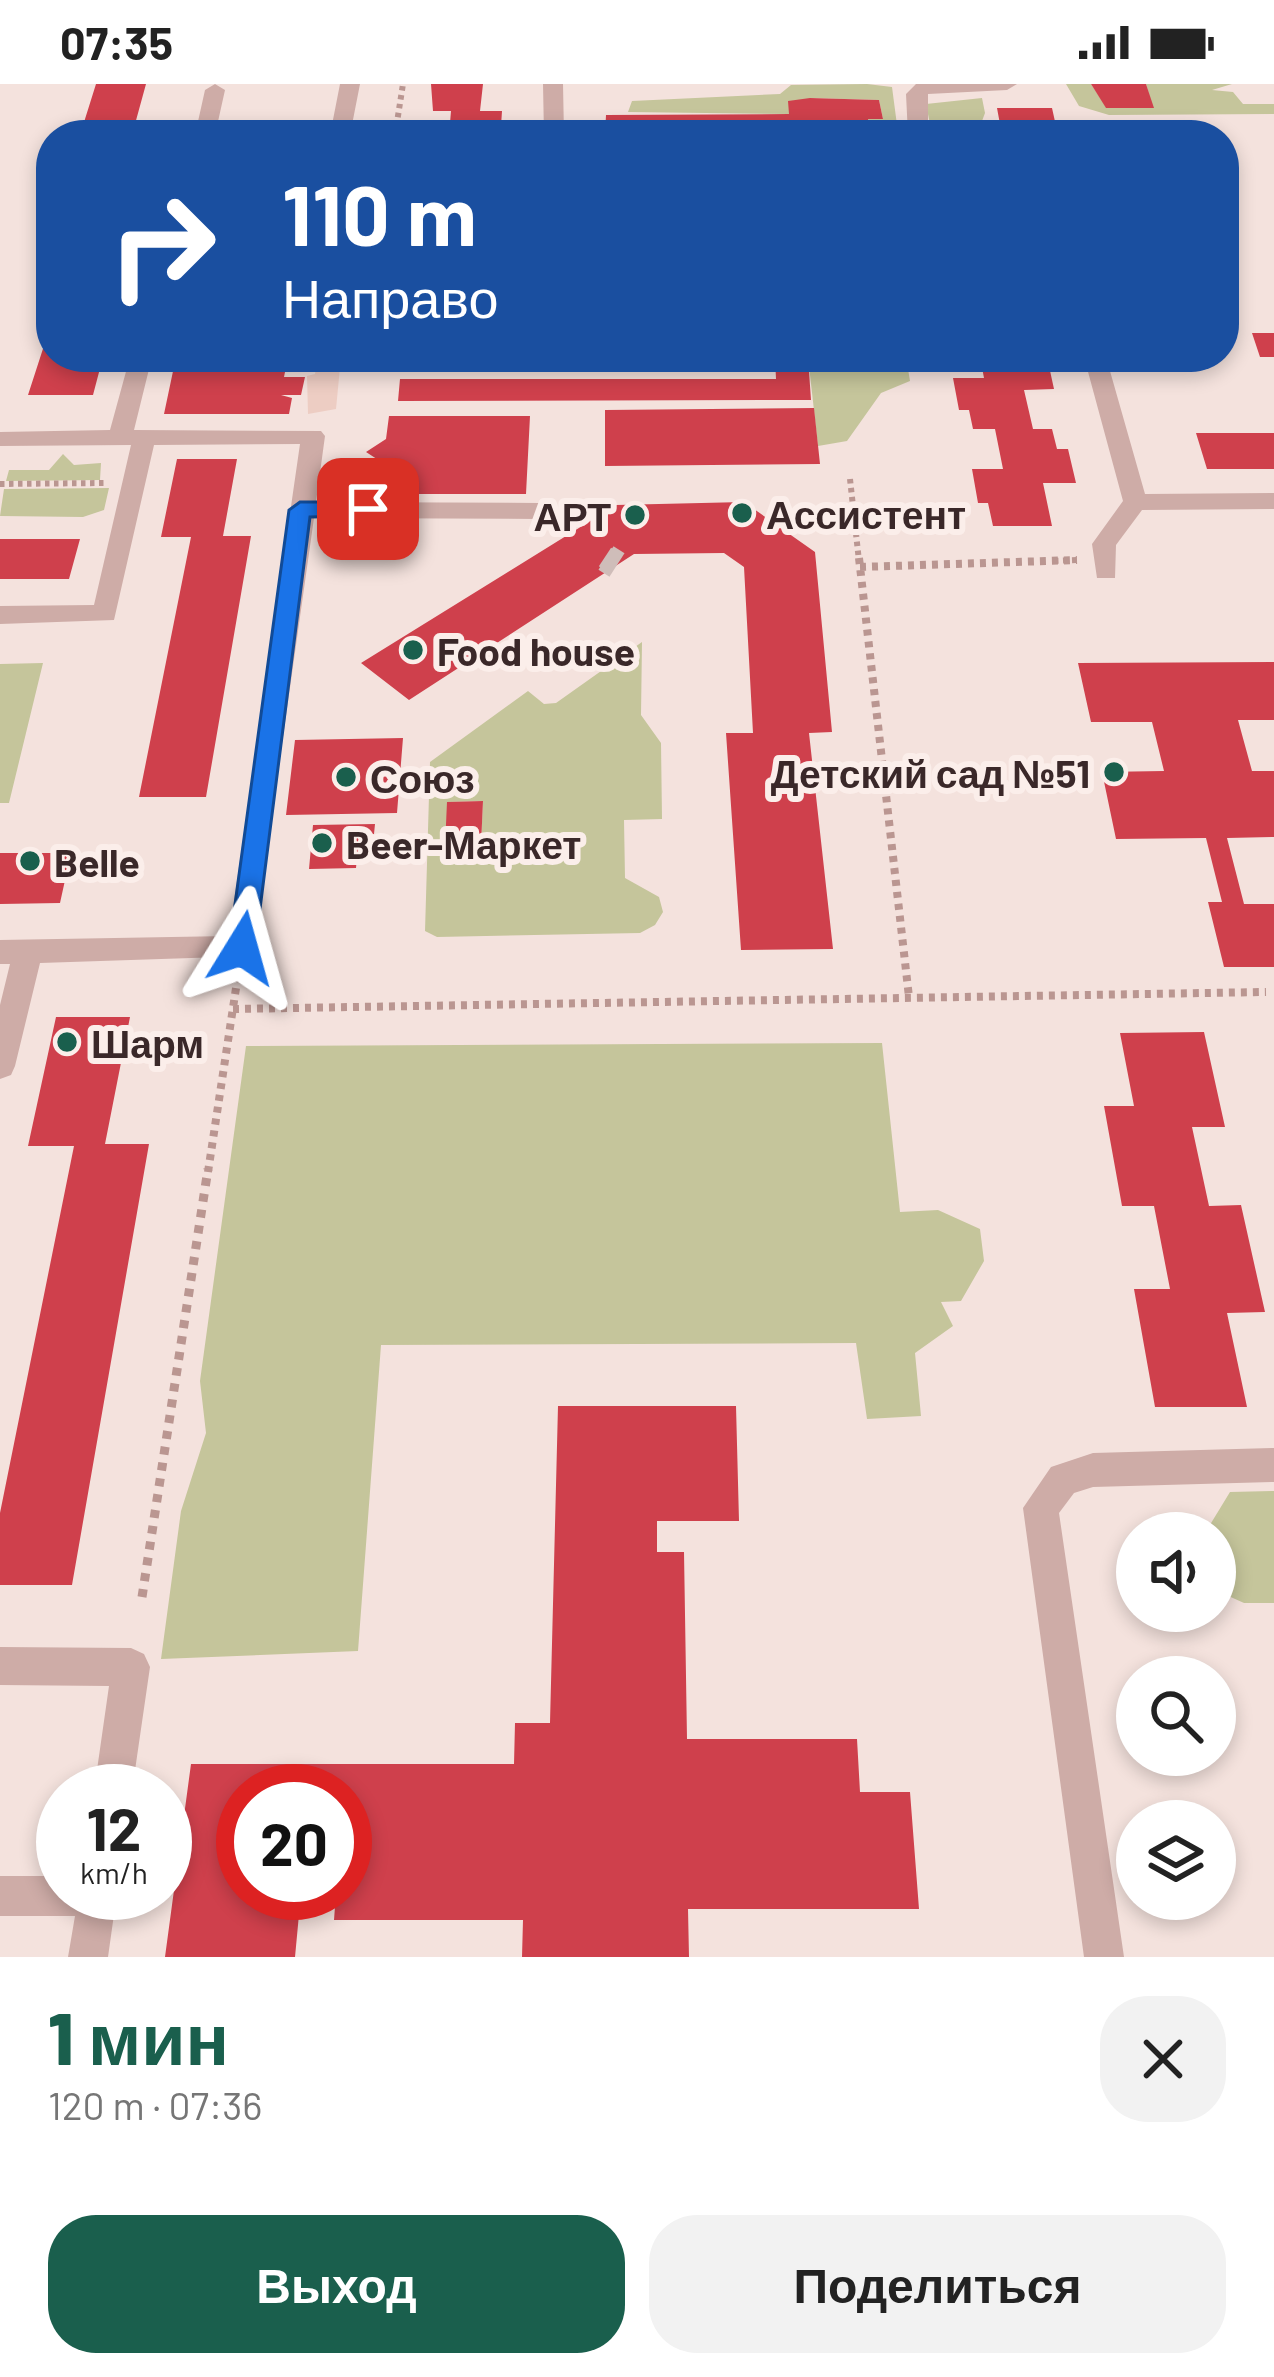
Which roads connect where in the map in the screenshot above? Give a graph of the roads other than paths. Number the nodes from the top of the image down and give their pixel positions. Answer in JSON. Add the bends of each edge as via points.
{"nodes":[{"id":1,"x":350,"y":84,"type":"edge"},
{"id":2,"x":554,"y":84,"type":"edge"},
{"id":3,"x":1007,"y":84,"type":"edge"},
{"id":4,"x":215,"y":90,"type":"dead end"},
{"id":5,"x":208,"y":120,"type":"edge"},
{"id":6,"x":343,"y":120,"type":"edge"},
{"id":7,"x":554,"y":120,"type":"edge"},
{"id":8,"x":917,"y":120,"type":"edge"},
{"id":9,"x":139,"y":372,"type":"edge"},
{"id":10,"x":1099,"y":372,"type":"edge"},
{"id":11,"x":132,"y":438,"type":"junction"},
{"id":12,"x":0,"y":439,"type":"edge"},
{"id":13,"x":1274,"y":501,"type":"edge"},
{"id":14,"x":1135,"y":502,"type":"junction"},
{"id":15,"x":300,"y":510,"type":"junction"},
{"id":16,"x":539,"y":511,"type":"dead end"},
{"id":17,"x":1104,"y":565,"type":"road end"},
{"id":18,"x":0,"y":615,"type":"edge"},
{"id":19,"x":14,"y":951,"type":"edge"},
{"id":20,"x":0,"y":1066,"type":"edge"},
{"id":21,"x":1274,"y":1465,"type":"edge"},
{"id":22,"x":0,"y":1666,"type":"edge"},
{"id":23,"x":117,"y":1764,"type":"edge"},
{"id":24,"x":0,"y":1896,"type":"edge"},
{"id":25,"x":36,"y":1896,"type":"edge"},
{"id":26,"x":94,"y":1920,"type":"edge"},
{"id":27,"x":88,"y":1957,"type":"edge"},
{"id":28,"x":1104,"y":1957,"type":"edge"}],
"edges":[{"from":1,"to":6,"type":"lane"},
{"from":2,"to":7,"type":"lane"},
{"from":3,"to":8,"type":"lane","via":[[923,88]]},
{"from":4,"to":5,"type":"lane"},
{"from":9,"to":11,"type":"lane"},
{"from":10,"to":14,"type":"lane"},
{"from":11,"to":12,"type":"lane"},
{"from":11,"to":15,"type":"lane","via":[[313,436]]},
{"from":11,"to":18,"type":"lane","via":[[134,483],[105,614]]},
{"from":13,"to":14,"type":"lane"},
{"from":14,"to":17,"type":"lane","via":[[1104,544]]},
{"from":15,"to":16,"type":"lane"},
{"from":15,"to":19,"type":"lane","via":[[242,948]]},
{"from":19,"to":20,"type":"lane"},
{"from":21,"to":28,"type":"lane","via":[[1093,1470],[1063,1479],[1041,1508]]},
{"from":22,"to":23,"type":"lane","via":[[131,1666]]},
{"from":24,"to":25,"type":"lane"},
{"from":26,"to":27,"type":"lane"}]}
